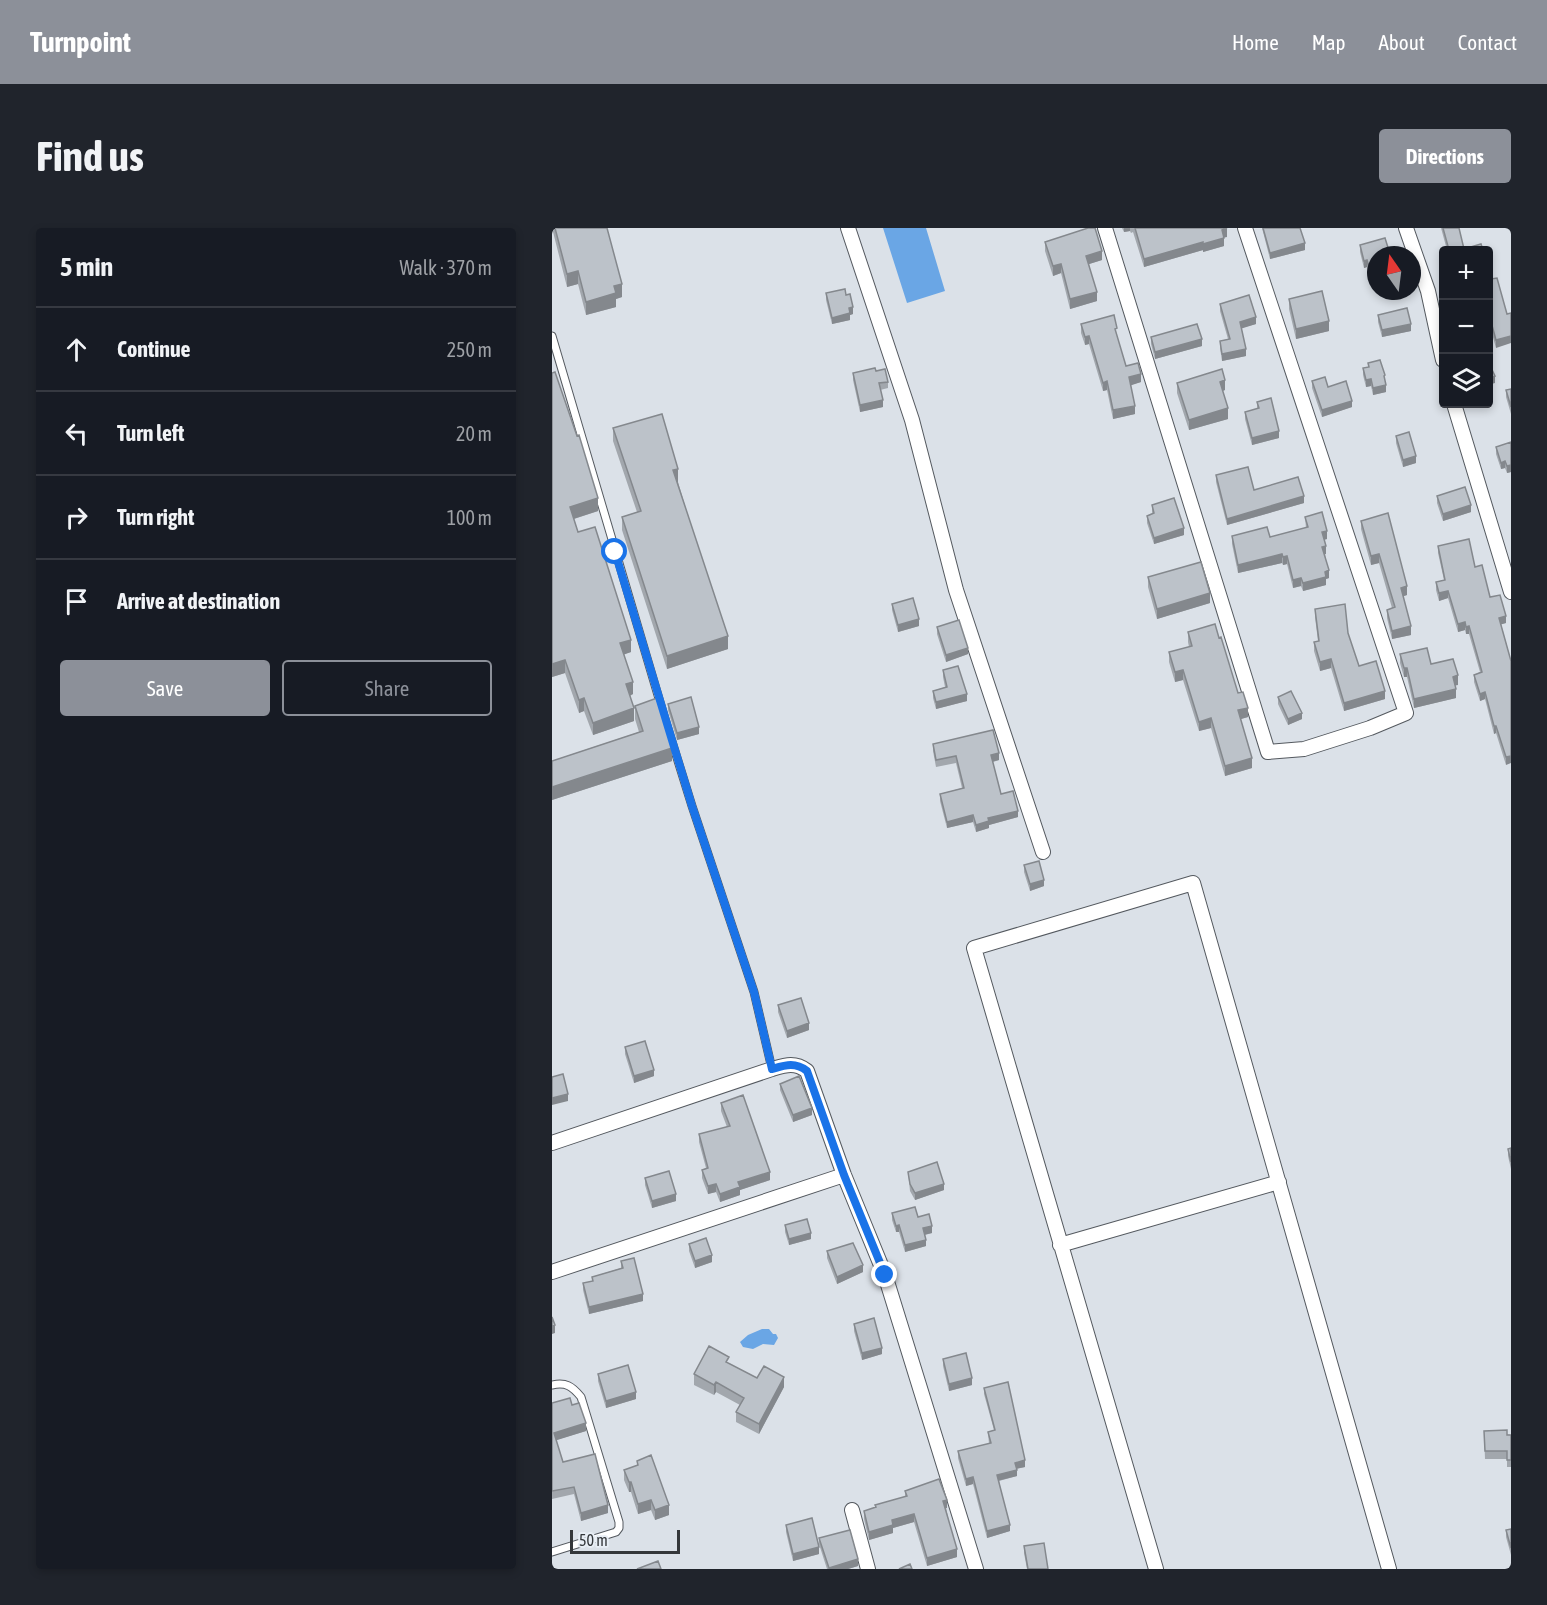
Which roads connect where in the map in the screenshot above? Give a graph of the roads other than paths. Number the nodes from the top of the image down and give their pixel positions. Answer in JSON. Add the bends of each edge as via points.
{"nodes":[{"id":1,"x":848,"y":228,"type":"edge"},
{"id":2,"x":1105,"y":228,"type":"edge"},
{"id":3,"x":1245,"y":228,"type":"edge"},
{"id":4,"x":1406,"y":228,"type":"edge"},
{"id":5,"x":552,"y":336,"type":"edge"},
{"id":6,"x":1442,"y":354,"type":"edge"},
{"id":7,"x":1455,"y":408,"type":"edge"},
{"id":8,"x":1511,"y":592,"type":"edge"},
{"id":9,"x":1043,"y":852,"type":"dead end"},
{"id":10,"x":772,"y":1069,"type":"junction"},
{"id":11,"x":552,"y":1143,"type":"edge"},
{"id":12,"x":844,"y":1175,"type":"junction"},
{"id":13,"x":1279,"y":1182,"type":"junction"},
{"id":14,"x":1060,"y":1245,"type":"junction"},
{"id":15,"x":552,"y":1272,"type":"edge"},
{"id":16,"x":552,"y":1385,"type":"edge"},
{"id":17,"x":852,"y":1510,"type":"dead end"},
{"id":18,"x":552,"y":1552,"type":"edge"},
{"id":19,"x":868,"y":1569,"type":"edge"},
{"id":20,"x":976,"y":1569,"type":"edge"},
{"id":21,"x":1156,"y":1569,"type":"edge"},
{"id":22,"x":1389,"y":1569,"type":"edge"}],
"edges":[{"from":1,"to":9,"type":"street","via":[[912,420],[956,590]]},
{"from":2,"to":3,"type":"street","via":[[1268,752],[1304,749],[1406,713]]},
{"from":4,"to":6,"type":"street","via":[[1428,291]]},
{"from":5,"to":10,"type":"lane","via":[[664,719],[754,992]]},
{"from":7,"to":8,"type":"street"},
{"from":10,"to":11,"type":"street"},
{"from":10,"to":12,"type":"street","via":[[791,1064],[807,1071]]},
{"from":12,"to":15,"type":"street"},
{"from":12,"to":20,"type":"street","via":[[885,1275]]},
{"from":13,"to":14,"type":"street"},
{"from":13,"to":14,"type":"street","via":[[1193,883],[974,948]]},
{"from":13,"to":22,"type":"street"},
{"from":14,"to":21,"type":"street"},
{"from":16,"to":18,"type":"lane","via":[[563,1383],[581,1397],[619,1528]]},
{"from":17,"to":19,"type":"street"}]}
